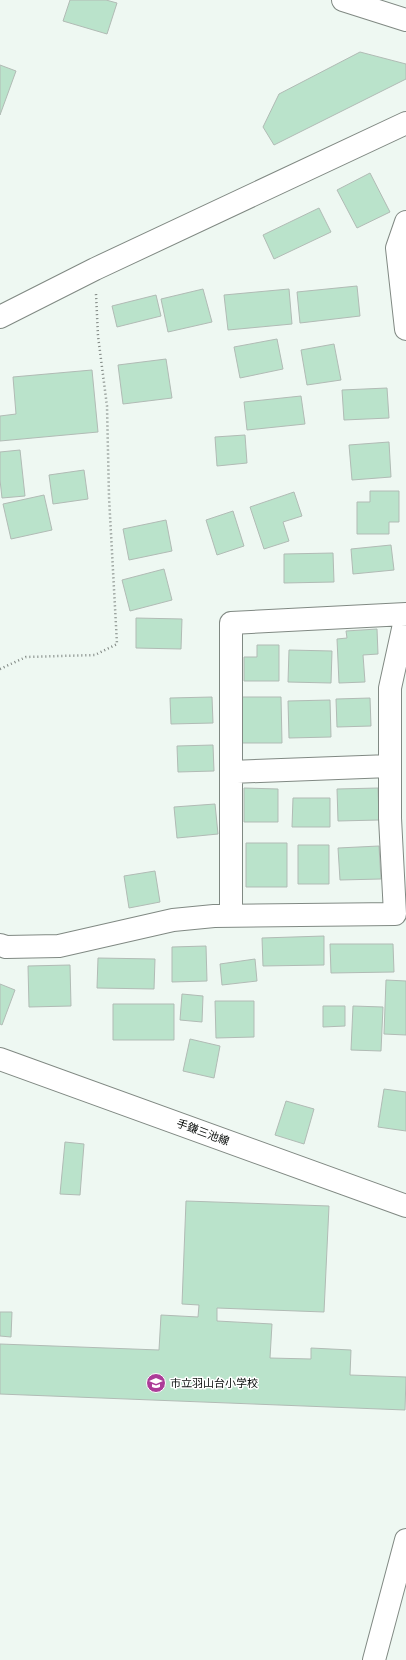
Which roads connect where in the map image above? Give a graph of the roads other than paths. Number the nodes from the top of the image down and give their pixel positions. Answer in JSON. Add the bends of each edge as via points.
{"nodes":[{"id":1,"x":343,"y":0,"type":"edge"},
{"id":2,"x":406,"y":20,"type":"edge"},
{"id":3,"x":406,"y":123,"type":"edge"},
{"id":4,"x":406,"y":222,"type":"edge"},
{"id":5,"x":0,"y":317,"type":"edge"},
{"id":6,"x":406,"y":329,"type":"edge"},
{"id":7,"x":406,"y":614,"type":"edge"},
{"id":8,"x":398,"y":688,"type":"edge"},
{"id":9,"x":390,"y":766,"type":"junction"},
{"id":10,"x":231,"y":772,"type":"junction"},
{"id":11,"x":398,"y":818,"type":"edge"},
{"id":12,"x":231,"y":916,"type":"junction"},
{"id":13,"x":0,"y":945,"type":"edge"},
{"id":14,"x":0,"y":1059,"type":"edge"},
{"id":15,"x":406,"y":1206,"type":"edge"},
{"id":16,"x":406,"y":1540,"type":"edge"},
{"id":17,"x":374,"y":1660,"type":"edge"}],
"edges":[{"from":1,"to":2,"type":"street"},
{"from":3,"to":5,"type":"street","via":[[95,269]]},
{"from":4,"to":6,"type":"street","via":[[398,248]]},
{"from":7,"to":8,"type":"street"},
{"from":7,"to":10,"type":"street","via":[[231,624]]},
{"from":8,"to":9,"type":"street"},
{"from":9,"to":10,"type":"street"},
{"from":9,"to":11,"type":"street"},
{"from":10,"to":12,"type":"street"},
{"from":11,"to":12,"type":"street","via":[[395,914]]},
{"from":12,"to":13,"type":"street","via":[[173,920],[59,946]]},
{"from":14,"to":15,"type":"street","name":"手鎌三池線"},
{"from":16,"to":17,"type":"street"}]}
